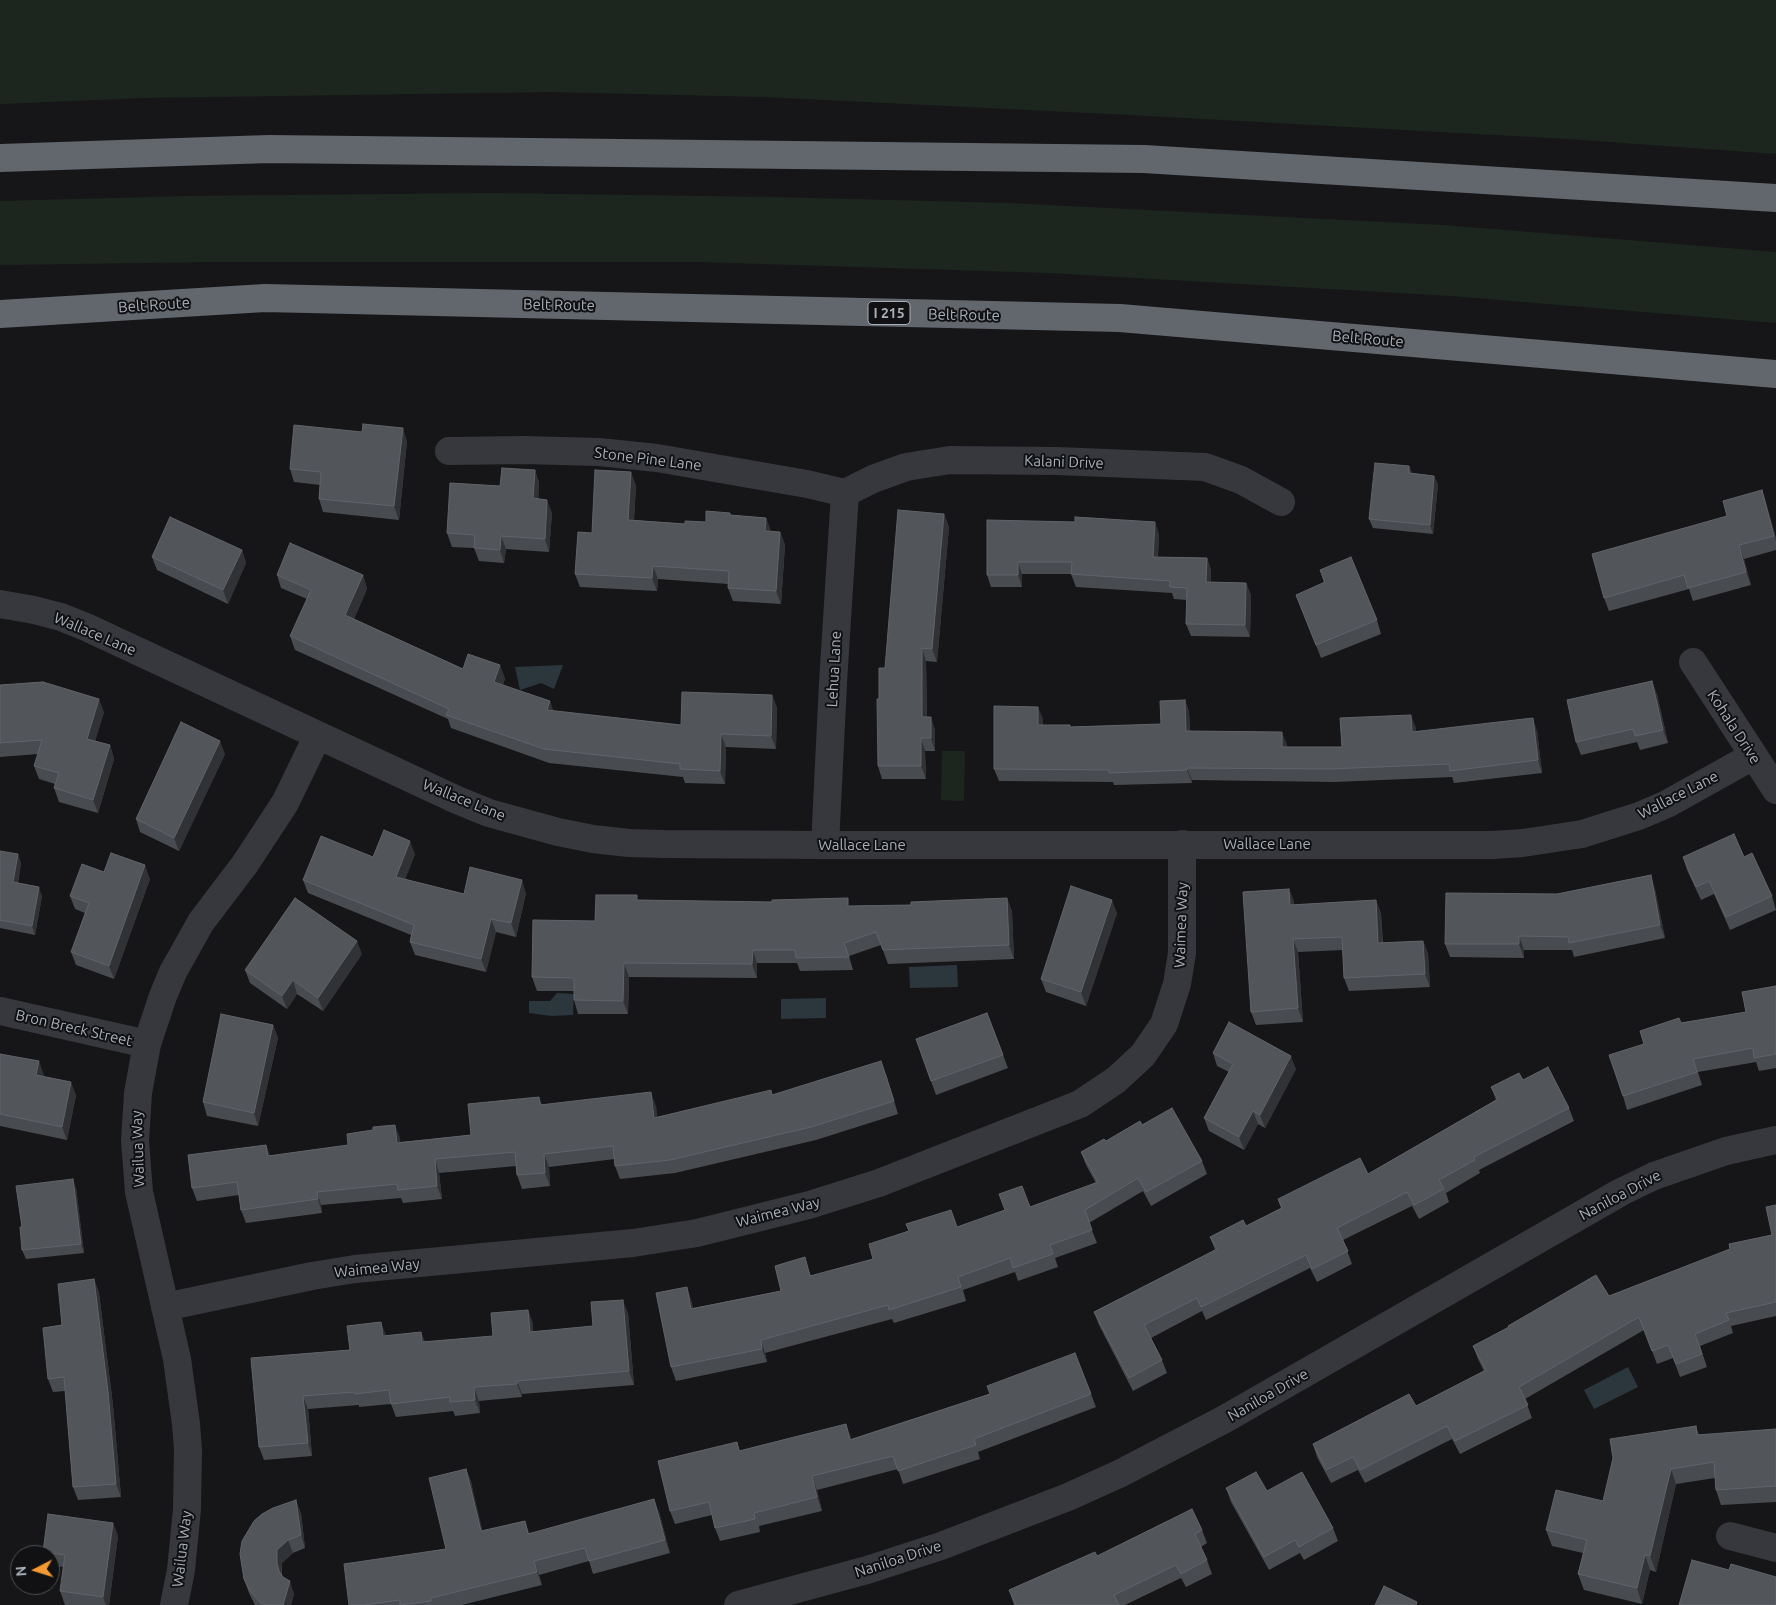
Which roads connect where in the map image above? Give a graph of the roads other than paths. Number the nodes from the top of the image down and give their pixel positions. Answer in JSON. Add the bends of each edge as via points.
{"nodes":[{"id":1,"x":0,"y":158,"type":"edge"},
{"id":2,"x":1776,"y":198,"type":"edge"},
{"id":3,"x":0,"y":314,"type":"edge"},
{"id":4,"x":1776,"y":374,"type":"edge"},
{"id":5,"x":449,"y":451,"type":"dead end"},
{"id":6,"x":846,"y":493,"type":"junction"},
{"id":7,"x":1281,"y":502,"type":"dead end"},
{"id":8,"x":0,"y":604,"type":"edge"},
{"id":9,"x":1693,"y":662,"type":"dead end"},
{"id":10,"x":318,"y":735,"type":"junction"},
{"id":11,"x":1754,"y":756,"type":"junction"},
{"id":12,"x":1776,"y":790,"type":"edge"},
{"id":13,"x":1182,"y":844,"type":"junction"},
{"id":14,"x":825,"y":846,"type":"junction"},
{"id":15,"x":0,"y":1011,"type":"edge"},
{"id":16,"x":147,"y":1044,"type":"junction"},
{"id":17,"x":1776,"y":1140,"type":"edge"},
{"id":18,"x":165,"y":1307,"type":"junction"},
{"id":19,"x":1730,"y":1536,"type":"dead end"},
{"id":20,"x":1776,"y":1548,"type":"edge"},
{"id":21,"x":174,"y":1605,"type":"edge"},
{"id":22,"x":738,"y":1605,"type":"edge"}],
"edges":[{"from":1,"to":2,"type":"highway","via":[[269,149],[1144,158]]},
{"from":3,"to":4,"type":"highway","name":"Belt Route","number":"I 215","via":[[265,298],[1120,318]]},
{"from":5,"to":6,"type":"street","name":"Stone Pine Lane","via":[[571,451],[657,458]]},
{"from":6,"to":7,"type":"street","name":"Kalani Drive","via":[[906,467],[942,461],[1057,461],[1205,468],[1241,480]]},
{"from":6,"to":14,"type":"street","name":"Lehua Lane","via":[[832,683]]},
{"from":8,"to":10,"type":"street","name":"Wallace Lane","via":[[34,610],[86,627]]},
{"from":9,"to":11,"type":"street","name":"Kohala Drive"},
{"from":10,"to":14,"type":"street","name":"Wallace Lane","via":[[457,800],[498,816],[558,832],[646,844]]},
{"from":10,"to":16,"type":"street","name":"Wailua Way","via":[[285,803],[186,948],[163,996]]},
{"from":11,"to":12,"type":"street","name":"Kohala Drive"},
{"from":11,"to":13,"type":"street","name":"Wallace Lane","via":[[1646,813],[1611,826],[1552,839],[1493,845]]},
{"from":13,"to":14,"type":"street","name":"Wallace Lane"},
{"from":13,"to":18,"type":"street","name":"Waimea Way","via":[[1182,953],[1177,984],[1164,1024],[1143,1055],[1116,1080],[1080,1104],[879,1183],[809,1206],[697,1233],[633,1243],[355,1270]]},
{"from":15,"to":16,"type":"street","name":"Bron Breck Street"},
{"from":16,"to":18,"type":"street","name":"Wailua Way","via":[[136,1116],[136,1167],[143,1215]]},
{"from":17,"to":22,"type":"street","name":"Naniloa Drive","via":[[1707,1157],[1645,1180],[1223,1420],[1068,1498],[867,1570]]},
{"from":18,"to":21,"type":"street","name":"Wailua Way","via":[[184,1401],[188,1449],[187,1509]]},
{"from":19,"to":20,"type":"street"}]}
